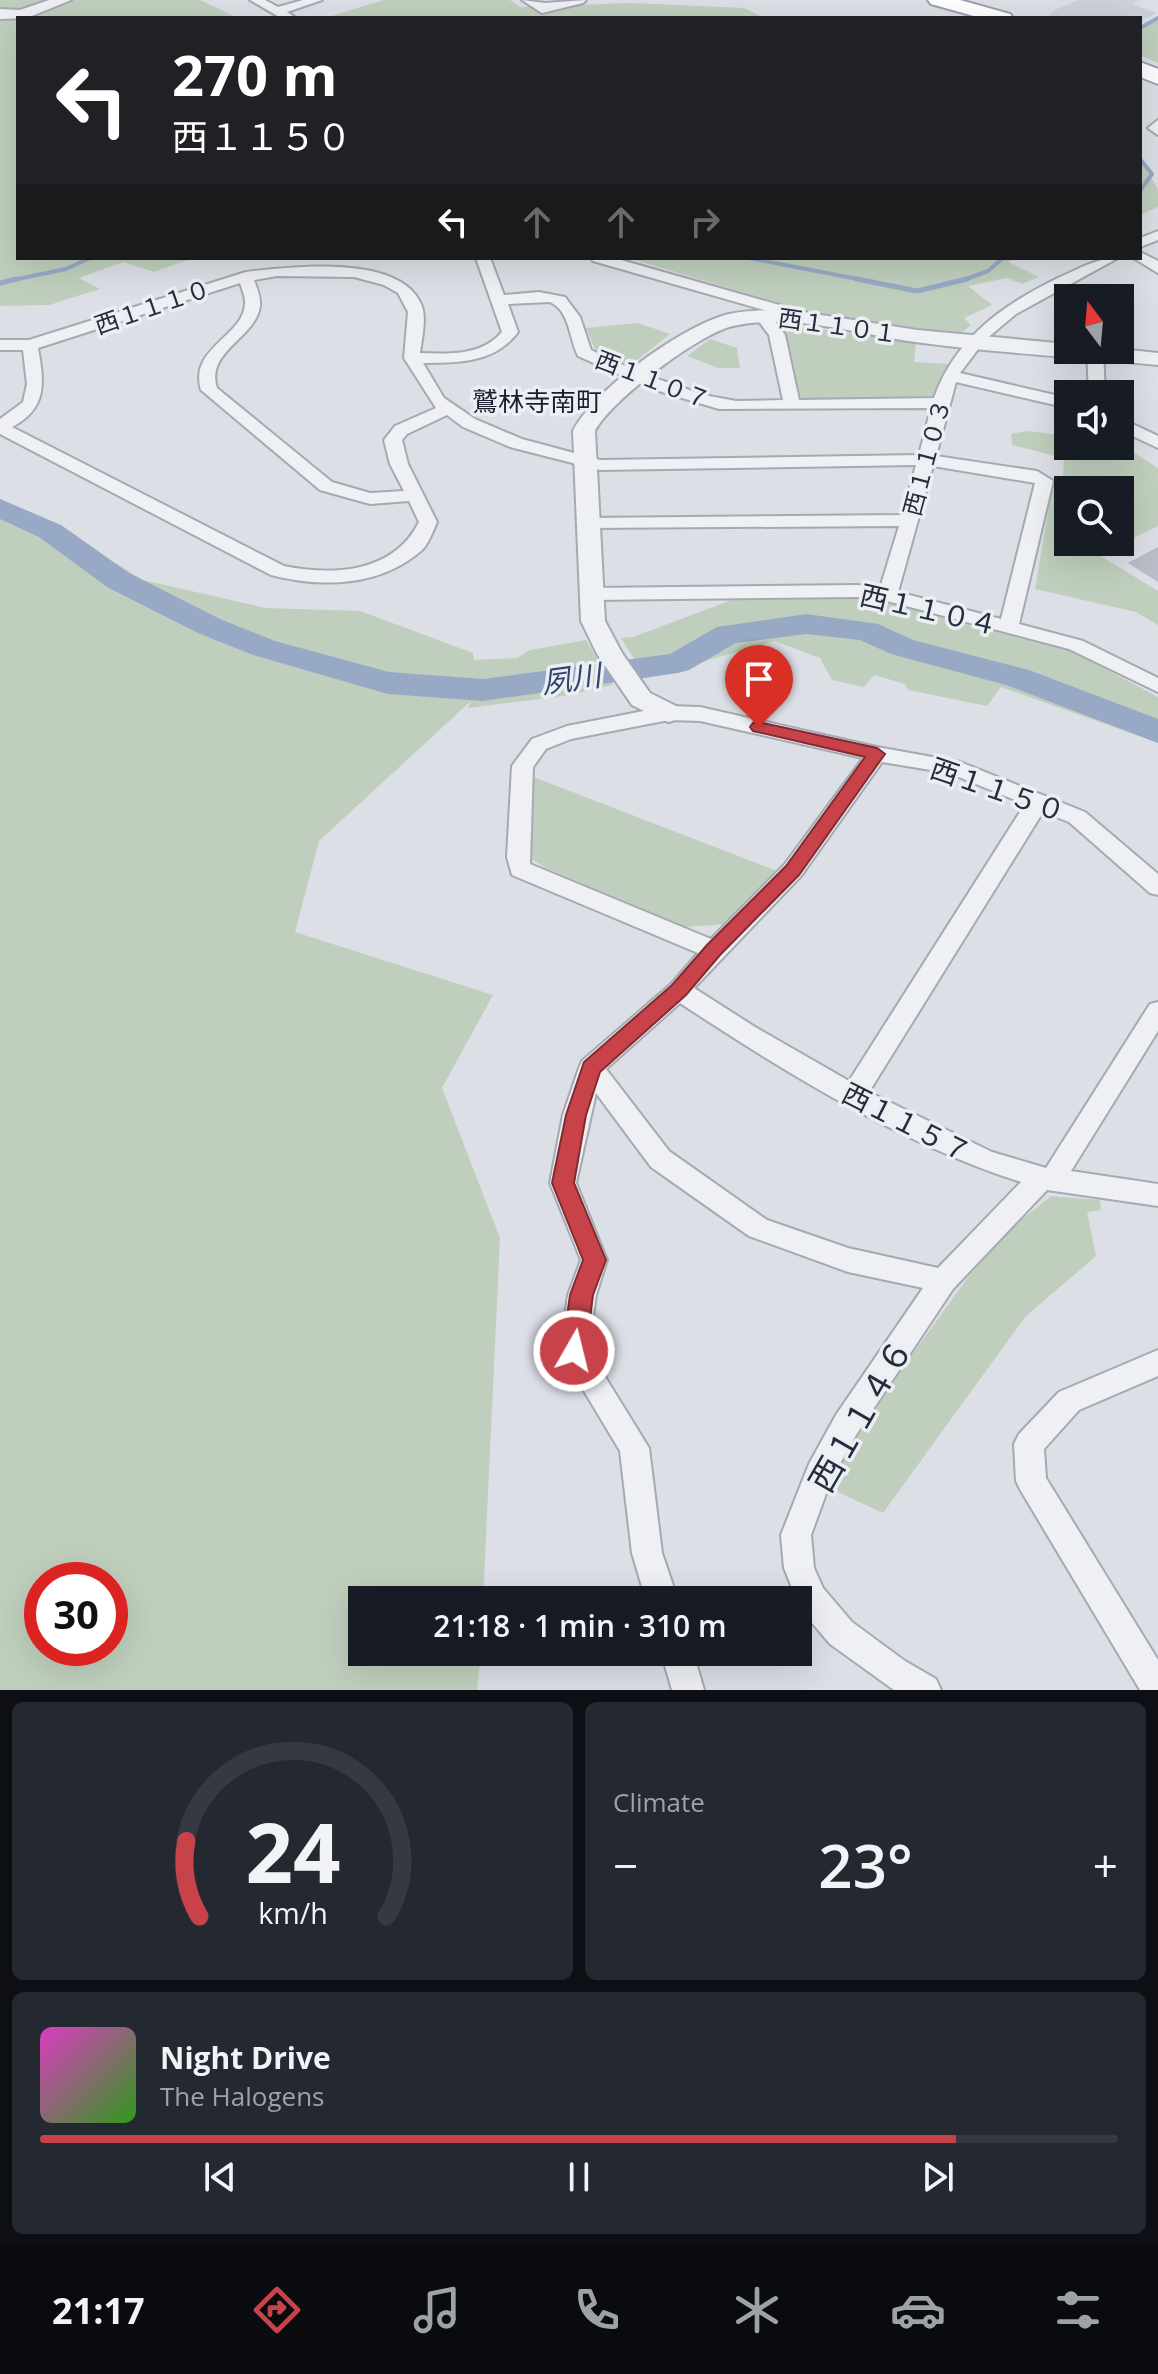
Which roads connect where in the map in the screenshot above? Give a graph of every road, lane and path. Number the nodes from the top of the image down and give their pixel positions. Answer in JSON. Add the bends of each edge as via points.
{"nodes":[{"id":1,"x":63,"y":0,"type":"edge"},
{"id":2,"x":256,"y":0,"type":"edge"},
{"id":3,"x":316,"y":0,"type":"edge"},
{"id":4,"x":530,"y":0,"type":"edge"},
{"id":5,"x":578,"y":0,"type":"edge"},
{"id":6,"x":938,"y":0,"type":"edge"},
{"id":7,"x":277,"y":11,"type":"junction"},
{"id":8,"x":0,"y":14,"type":"edge"},
{"id":9,"x":286,"y":16,"type":"edge"},
{"id":10,"x":996,"y":16,"type":"edge"},
{"id":11,"x":1158,"y":124,"type":"edge"},
{"id":12,"x":1158,"y":131,"type":"edge"},
{"id":13,"x":484,"y":260,"type":"edge"},
{"id":14,"x":605,"y":260,"type":"edge"},
{"id":15,"x":1107,"y":260,"type":"edge"},
{"id":16,"x":246,"y":277,"type":"junction"},
{"id":17,"x":1063,"y":284,"type":"edge"},
{"id":18,"x":1054,"y":289,"type":"edge"},
{"id":19,"x":501,"y":300,"type":"junction"},
{"id":20,"x":762,"y":315,"type":"junction"},
{"id":21,"x":814,"y":320,"type":"junction"},
{"id":22,"x":975,"y":341,"type":"junction"},
{"id":23,"x":0,"y":345,"type":"edge"},
{"id":24,"x":30,"y":345,"type":"junction"},
{"id":25,"x":1054,"y":348,"type":"edge"},
{"id":26,"x":1134,"y":356,"type":"edge"},
{"id":27,"x":412,"y":358,"type":"junction"},
{"id":28,"x":1158,"y":359,"type":"edge"},
{"id":29,"x":637,"y":375,"type":"junction"},
{"id":30,"x":950,"y":376,"type":"junction"},
{"id":31,"x":1054,"y":400,"type":"edge"},
{"id":32,"x":938,"y":403,"type":"junction"},
{"id":33,"x":792,"y":404,"type":"junction"},
{"id":34,"x":447,"y":409,"type":"junction"},
{"id":35,"x":0,"y":426,"type":"edge"},
{"id":36,"x":1134,"y":430,"type":"edge"},
{"id":37,"x":1158,"y":443,"type":"edge"},
{"id":38,"x":926,"y":460,"type":"junction"},
{"id":39,"x":584,"y":461,"type":"junction"},
{"id":40,"x":416,"y":494,"type":"junction"},
{"id":41,"x":909,"y":520,"type":"junction"},
{"id":42,"x":586,"y":523,"type":"junction"},
{"id":43,"x":592,"y":594,"type":"junction"},
{"id":44,"x":888,"y":595,"type":"junction"},
{"id":45,"x":1009,"y":627,"type":"junction"},
{"id":46,"x":1158,"y":686,"type":"edge"},
{"id":47,"x":669,"y":713,"type":"junction"},
{"id":48,"x":877,"y":754,"type":"junction"},
{"id":49,"x":1039,"y":800,"type":"junction"},
{"id":50,"x":1158,"y":887,"type":"edge"},
{"id":51,"x":714,"y":950,"type":"junction"},
{"id":52,"x":679,"y":990,"type":"junction"},
{"id":53,"x":1158,"y":1011,"type":"edge"},
{"id":54,"x":591,"y":1068,"type":"junction"},
{"id":55,"x":853,"y":1096,"type":"junction"},
{"id":56,"x":1047,"y":1179,"type":"junction"},
{"id":57,"x":1158,"y":1195,"type":"edge"},
{"id":58,"x":943,"y":1281,"type":"junction"},
{"id":59,"x":1158,"y":1363,"type":"edge"},
{"id":60,"x":658,"y":1586,"type":"edge"},
{"id":61,"x":681,"y":1666,"type":"edge"},
{"id":62,"x":892,"y":1681,"type":"edge"},
{"id":63,"x":688,"y":1690,"type":"edge"},
{"id":64,"x":925,"y":1690,"type":"edge"},
{"id":65,"x":1158,"y":1690,"type":"edge"}],
"edges":[{"from":1,"to":8,"type":"street","via":[[21,15]]},
{"from":2,"to":7,"type":"street"},
{"from":3,"to":7,"type":"street"},
{"from":4,"to":5,"type":"street","via":[[542,8]]},
{"from":6,"to":10,"type":"main road"},
{"from":7,"to":9,"type":"street"},
{"from":11,"to":12,"type":"street"},
{"from":13,"to":19,"type":"street"},
{"from":14,"to":21,"type":"street"},
{"from":15,"to":17,"type":"street","name":"西１１０３"},
{"from":16,"to":24,"type":"street","name":"西１１１０"},
{"from":16,"to":27,"type":"street","name":"西１１１０","via":[[319,270],[355,272],[389,282],[413,302]]},
{"from":16,"to":40,"type":"street","via":[[253,303],[249,317],[213,357],[205,377],[209,390],[336,491],[381,499]]},
{"from":18,"to":22,"type":"street","name":"西１１０３","via":[[1005,315]]},
{"from":19,"to":27,"type":"street","via":[[510,332],[502,345],[453,358]]},
{"from":19,"to":29,"type":"street","name":"西１１０７","via":[[560,299],[571,308],[584,353]]},
{"from":20,"to":21,"type":"street","name":"西１１０１"},
{"from":20,"to":29,"type":"street","name":"西１１０１","via":[[700,330]]},
{"from":20,"to":33,"type":"street","via":[[777,335]]},
{"from":21,"to":22,"type":"street","name":"西１１０１"},
{"from":22,"to":25,"type":"street","name":"西１１０１"},
{"from":22,"to":30,"type":"street","name":"西１１０３"},
{"from":23,"to":24,"type":"street","name":"西１１１０"},
{"from":24,"to":35,"type":"street","via":[[37,394],[18,418]]},
{"from":26,"to":28,"type":"street","name":"西１１０１"},
{"from":27,"to":34,"type":"street","via":[[426,386]]},
{"from":29,"to":33,"type":"street","name":"西１１０７","via":[[724,405]]},
{"from":29,"to":39,"type":"street","name":"西１１０１","via":[[591,417],[584,431]]},
{"from":30,"to":31,"type":"street"},
{"from":30,"to":32,"type":"street","name":"西１１０３"},
{"from":32,"to":33,"type":"street","name":"西１１０７"},
{"from":32,"to":38,"type":"street","name":"西１１０３"},
{"from":34,"to":39,"type":"street","via":[[493,435]]},
{"from":34,"to":40,"type":"street","via":[[401,430],[393,440]]},
{"from":35,"to":40,"type":"street","via":[[295,576],[344,578],[392,561],[417,545],[428,522]]},
{"from":36,"to":37,"type":"street"},
{"from":38,"to":39,"type":"street","via":[[600,465]]},
{"from":38,"to":41,"type":"street","name":"西１１０３"},
{"from":38,"to":45,"type":"street","via":[[1044,481]]},
{"from":39,"to":42,"type":"street","name":"西１１０１"},
{"from":41,"to":42,"type":"street"},
{"from":41,"to":44,"type":"street","name":"西１１０３"},
{"from":42,"to":43,"type":"street","name":"西１１０１"},
{"from":43,"to":44,"type":"street","name":"西１１０４"},
{"from":43,"to":47,"type":"street","name":"西１１０１","via":[[593,621],[610,654],[641,699]]},
{"from":44,"to":45,"type":"street","name":"西１１０４"},
{"from":45,"to":46,"type":"street","name":"西１１０４","via":[[1076,645]]},
{"from":47,"to":48,"type":"street","name":"西１１５０","via":[[700,714]]},
{"from":47,"to":51,"type":"street","name":"西１１５０","via":[[567,733],[539,744],[523,766],[520,869]]},
{"from":48,"to":49,"type":"street","name":"西１１５０","via":[[953,767]]},
{"from":48,"to":51,"type":"street","via":[[793,870]]},
{"from":49,"to":50,"type":"street","name":"西１１５０","via":[[1077,817]]},
{"from":49,"to":55,"type":"street"},
{"from":51,"to":52,"type":"street"},
{"from":52,"to":54,"type":"street"},
{"from":52,"to":55,"type":"street","name":"西１１５７"},
{"from":53,"to":56,"type":"street","name":"西１１４６"},
{"from":54,"to":58,"type":"street","via":[[660,1159],[758,1228],[848,1260]]},
{"from":54,"to":60,"type":"street","via":[[563,1183],[594,1260],[582,1295],[574,1351],[634,1448],[647,1553]]},
{"from":55,"to":56,"type":"street","name":"西１１５７","via":[[985,1160]]},
{"from":56,"to":57,"type":"street","name":"西１１５７"},
{"from":56,"to":58,"type":"street","name":"西１１４６"},
{"from":58,"to":62,"type":"street","name":"西１１４６","via":[[846,1425],[819,1474],[796,1535],[799,1568],[812,1599]]},
{"from":59,"to":65,"type":"street","via":[[1069,1401],[1029,1444],[1031,1481]]},
{"from":61,"to":63,"type":"street"},
{"from":62,"to":64,"type":"street","name":"西１１４６"}]}
